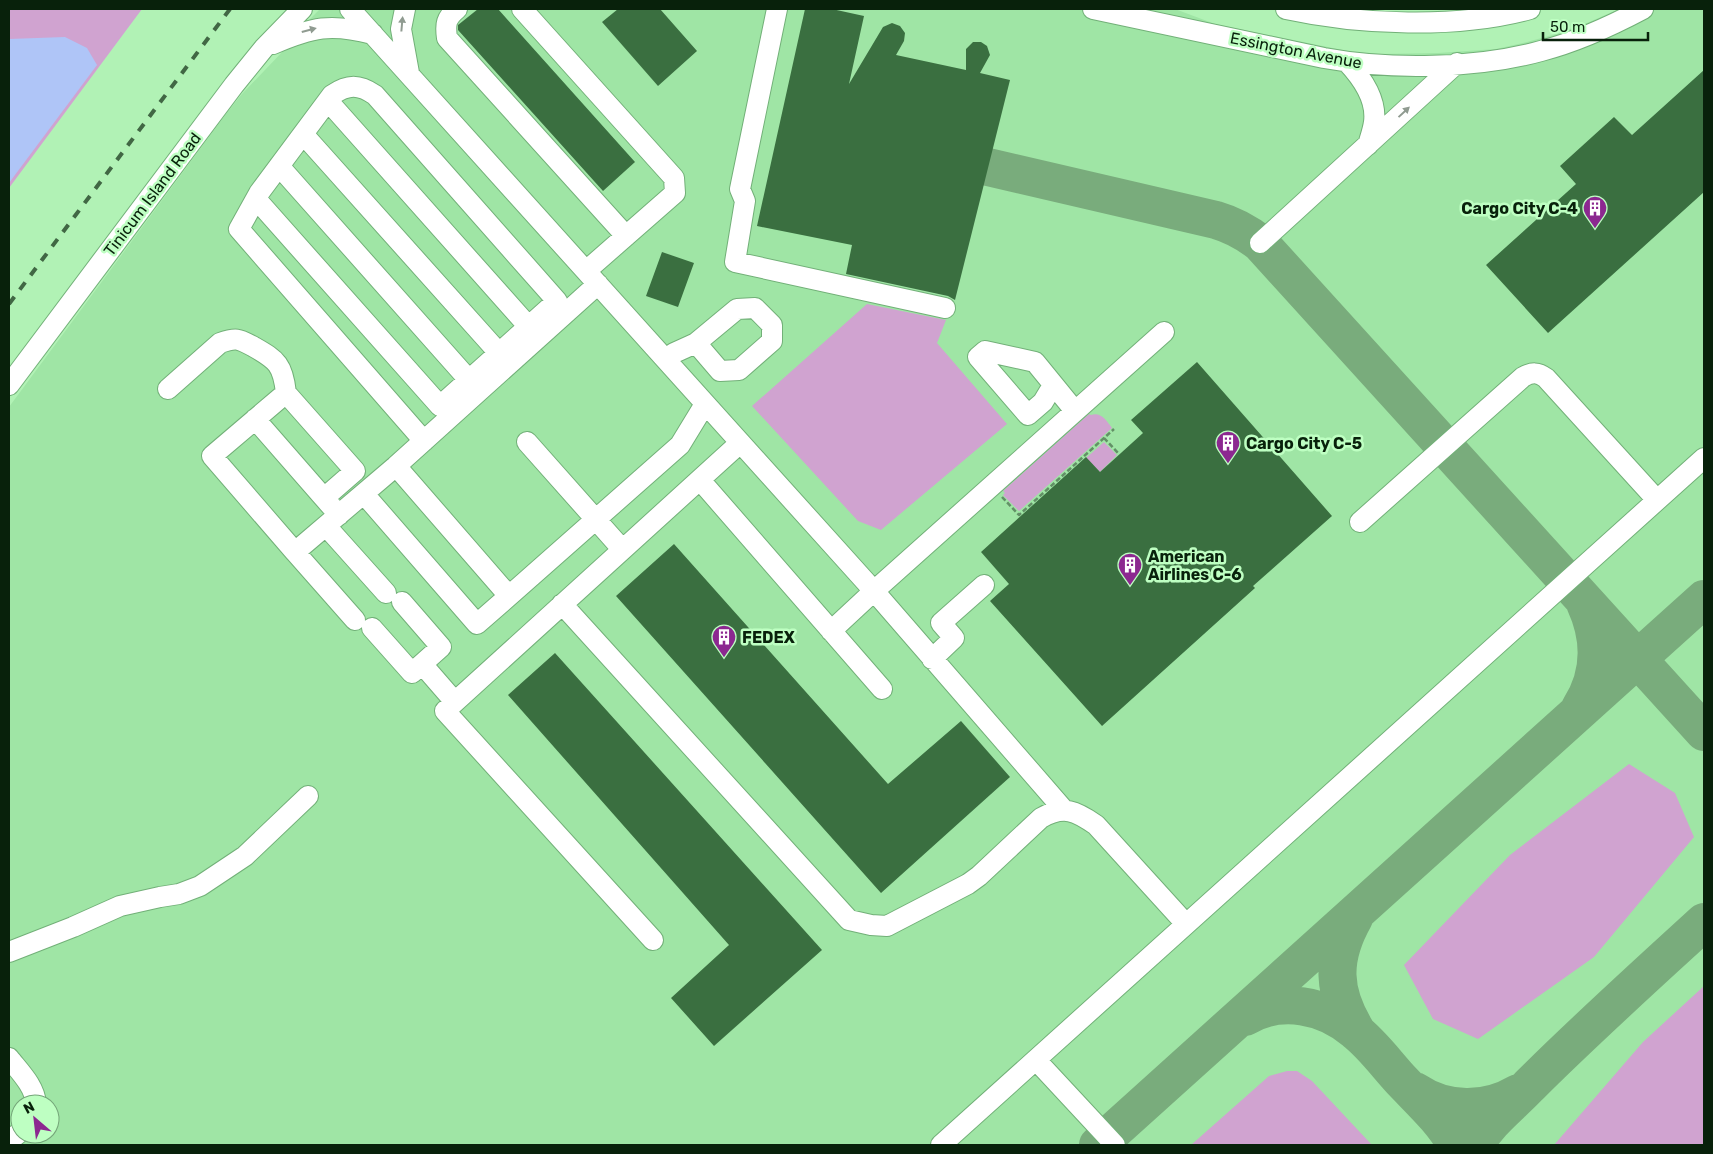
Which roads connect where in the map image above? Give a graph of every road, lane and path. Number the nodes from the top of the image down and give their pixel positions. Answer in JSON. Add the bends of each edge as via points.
{"nodes":[{"id":1,"x":302,"y":9,"type":"edge"},
{"id":2,"x":405,"y":9,"type":"edge"},
{"id":3,"x":456,"y":9,"type":"edge"},
{"id":4,"x":522,"y":9,"type":"edge"},
{"id":5,"x":778,"y":9,"type":"edge"},
{"id":6,"x":1530,"y":9,"type":"edge"},
{"id":7,"x":1643,"y":9,"type":"edge"},
{"id":8,"x":354,"y":10,"type":"edge"},
{"id":9,"x":1103,"y":10,"type":"edge"},
{"id":10,"x":1296,"y":10,"type":"edge"},
{"id":11,"x":1463,"y":14,"type":"edge"},
{"id":12,"x":372,"y":34,"type":"junction"},
{"id":13,"x":264,"y":48,"type":"junction"},
{"id":14,"x":1347,"y":62,"type":"junction"},
{"id":15,"x":1457,"y":63,"type":"junction"},
{"id":16,"x":409,"y":74,"type":"junction"},
{"id":17,"x":328,"y":101,"type":"junction"},
{"id":18,"x":303,"y":134,"type":"junction"},
{"id":19,"x":1368,"y":145,"type":"junction"},
{"id":20,"x":279,"y":166,"type":"junction"},
{"id":21,"x":256,"y":199,"type":"junction"},
{"id":22,"x":626,"y":236,"type":"junction"},
{"id":23,"x":1260,"y":243,"type":"dead end"},
{"id":24,"x":592,"y":278,"type":"junction"},
{"id":25,"x":945,"y":308,"type":"dead end"},
{"id":26,"x":529,"y":327,"type":"junction"},
{"id":27,"x":1164,"y":332,"type":"dead end"},
{"id":28,"x":696,"y":343,"type":"dead end"},
{"id":29,"x":499,"y":353,"type":"junction"},
{"id":30,"x":666,"y":360,"type":"junction"},
{"id":31,"x":470,"y":380,"type":"junction"},
{"id":32,"x":9,"y":385,"type":"edge"},
{"id":33,"x":1055,"y":387,"type":"dead end"},
{"id":34,"x":168,"y":389,"type":"dead end"},
{"id":35,"x":286,"y":393,"type":"junction"},
{"id":36,"x":705,"y":404,"type":"junction"},
{"id":37,"x":1075,"y":411,"type":"junction"},
{"id":38,"x":255,"y":419,"type":"junction"},
{"id":39,"x":1114,"y":429,"type":"dead end"},
{"id":40,"x":1104,"y":438,"type":"junction"},
{"id":41,"x":424,"y":441,"type":"junction"},
{"id":42,"x":527,"y":442,"type":"dead end"},
{"id":43,"x":740,"y":443,"type":"junction"},
{"id":44,"x":1118,"y":454,"type":"dead end"},
{"id":45,"x":1704,"y":458,"type":"edge"},
{"id":46,"x":396,"y":466,"type":"junction"},
{"id":47,"x":700,"y":480,"type":"junction"},
{"id":48,"x":364,"y":494,"type":"junction"},
{"id":49,"x":1000,"y":494,"type":"dead end"},
{"id":50,"x":324,"y":498,"type":"junction"},
{"id":51,"x":1657,"y":500,"type":"junction"},
{"id":52,"x":333,"y":520,"type":"junction"},
{"id":53,"x":595,"y":520,"type":"junction"},
{"id":54,"x":1360,"y":522,"type":"dead end"},
{"id":55,"x":622,"y":550,"type":"junction"},
{"id":56,"x":296,"y":552,"type":"junction"},
{"id":57,"x":984,"y":584,"type":"dead end"},
{"id":58,"x":874,"y":591,"type":"junction"},
{"id":59,"x":509,"y":596,"type":"junction"},
{"id":60,"x":562,"y":604,"type":"junction"},
{"id":61,"x":831,"y":630,"type":"junction"},
{"id":62,"x":932,"y":658,"type":"junction"},
{"id":63,"x":422,"y":664,"type":"junction"},
{"id":64,"x":882,"y":689,"type":"dead end"},
{"id":65,"x":455,"y":702,"type":"junction"},
{"id":66,"x":308,"y":796,"type":"dead end"},
{"id":67,"x":1064,"y":810,"type":"junction"},
{"id":68,"x":1186,"y":924,"type":"junction"},
{"id":69,"x":653,"y":940,"type":"dead end"},
{"id":70,"x":9,"y":952,"type":"edge"},
{"id":71,"x":9,"y":1058,"type":"edge"},
{"id":72,"x":1036,"y":1060,"type":"junction"},
{"id":73,"x":33,"y":1094,"type":"edge"},
{"id":74,"x":941,"y":1145,"type":"edge"},
{"id":75,"x":1115,"y":1145,"type":"edge"}],
"edges":[{"from":1,"to":13,"type":"street","name":"Tinicum Island Road"},
{"from":16,"to":2,"type":"street","one_way":true,"via":[[401,29]]},
{"from":3,"to":22,"type":"street","via":[[448,17],[447,38]]},
{"from":4,"to":22,"type":"street","via":[[674,178],[675,193]]},
{"from":5,"to":25,"type":"street","via":[[740,189],[745,201],[735,262]]},
{"from":6,"to":11,"type":"street","via":[[1505,14]]},
{"from":7,"to":15,"type":"street","name":"Essington Avenue","via":[[1594,32],[1540,51],[1510,58]]},
{"from":8,"to":12,"type":"street"},
{"from":9,"to":14,"type":"street","name":"Essington Avenue"},
{"from":10,"to":11,"type":"street","via":[[1340,18],[1418,22]]},
{"from":13,"to":12,"type":"street","one_way":true,"via":[[315,28],[338,27]]},
{"from":12,"to":16,"type":"street"},
{"from":13,"to":32,"type":"street","name":"Tinicum Island Road"},
{"from":14,"to":15,"type":"street","name":"Essington Avenue","via":[[1398,66]]},
{"from":14,"to":19,"type":"street","via":[[1362,80],[1372,101],[1374,122]]},
{"from":19,"to":15,"type":"street","one_way":true},
{"from":16,"to":24,"type":"street"},
{"from":17,"to":18,"type":"street"},
{"from":17,"to":26,"type":"street"},
{"from":17,"to":26,"type":"street","via":[[341,89],[354,86],[375,95],[557,301]]},
{"from":18,"to":20,"type":"street"},
{"from":18,"to":29,"type":"street"},
{"from":19,"to":23,"type":"street"},
{"from":20,"to":21,"type":"street"},
{"from":20,"to":31,"type":"street"},
{"from":21,"to":31,"type":"street","via":[[440,406]]},
{"from":21,"to":41,"type":"street","via":[[239,229]]},
{"from":22,"to":24,"type":"street"},
{"from":24,"to":30,"type":"street"},
{"from":24,"to":41,"type":"street"},
{"from":26,"to":29,"type":"street"},
{"from":27,"to":37,"type":"street"},
{"from":28,"to":30,"type":"street"},
{"from":29,"to":31,"type":"street"},
{"from":30,"to":36,"type":"street"},
{"from":33,"to":37,"type":"street"},
{"from":34,"to":35,"type":"street","via":[[220,343],[239,339],[273,358],[280,368]]},
{"from":35,"to":38,"type":"street"},
{"from":35,"to":50,"type":"street","via":[[355,471]]},
{"from":36,"to":43,"type":"street"},
{"from":36,"to":53,"type":"street","via":[[680,445]]},
{"from":37,"to":58,"type":"street"},
{"from":38,"to":50,"type":"street"},
{"from":38,"to":56,"type":"street","via":[[212,456]]},
{"from":39,"to":40,"type":"path"},
{"from":40,"to":44,"type":"path"},
{"from":40,"to":49,"type":"path","via":[[1018,515]]},
{"from":41,"to":46,"type":"street"},
{"from":42,"to":53,"type":"street"},
{"from":43,"to":47,"type":"street"},
{"from":43,"to":58,"type":"street"},
{"from":45,"to":51,"type":"street"},
{"from":46,"to":48,"type":"street"},
{"from":46,"to":59,"type":"street"},
{"from":47,"to":55,"type":"street"},
{"from":47,"to":61,"type":"street"},
{"from":48,"to":52,"type":"street"},
{"from":48,"to":59,"type":"street","via":[[477,624]]},
{"from":50,"to":52,"type":"street"},
{"from":51,"to":54,"type":"street","via":[[1546,378],[1535,373],[1523,377]]},
{"from":51,"to":68,"type":"street"},
{"from":52,"to":56,"type":"street"},
{"from":52,"to":63,"type":"street","via":[[394,598],[441,647]]},
{"from":53,"to":55,"type":"street"},
{"from":53,"to":59,"type":"street"},
{"from":55,"to":60,"type":"street"},
{"from":56,"to":63,"type":"street","via":[[412,673]]},
{"from":57,"to":62,"type":"street","via":[[941,622],[954,638]]},
{"from":58,"to":61,"type":"street"},
{"from":58,"to":62,"type":"street"},
{"from":60,"to":65,"type":"street"},
{"from":60,"to":67,"type":"street","via":[[849,920],[887,926],[895,922],[968,884],[1041,818]]},
{"from":61,"to":64,"type":"street"},
{"from":62,"to":67,"type":"street"},
{"from":63,"to":65,"type":"street"},
{"from":65,"to":69,"type":"street","via":[[445,711]]},
{"from":66,"to":70,"type":"street","via":[[245,856],[200,886],[179,894],[120,906]]},
{"from":67,"to":68,"type":"street","via":[[1080,814],[1096,825]]},
{"from":68,"to":72,"type":"street"},
{"from":71,"to":73,"type":"street","via":[[28,1081]]},
{"from":72,"to":74,"type":"street"},
{"from":72,"to":75,"type":"street"}]}
